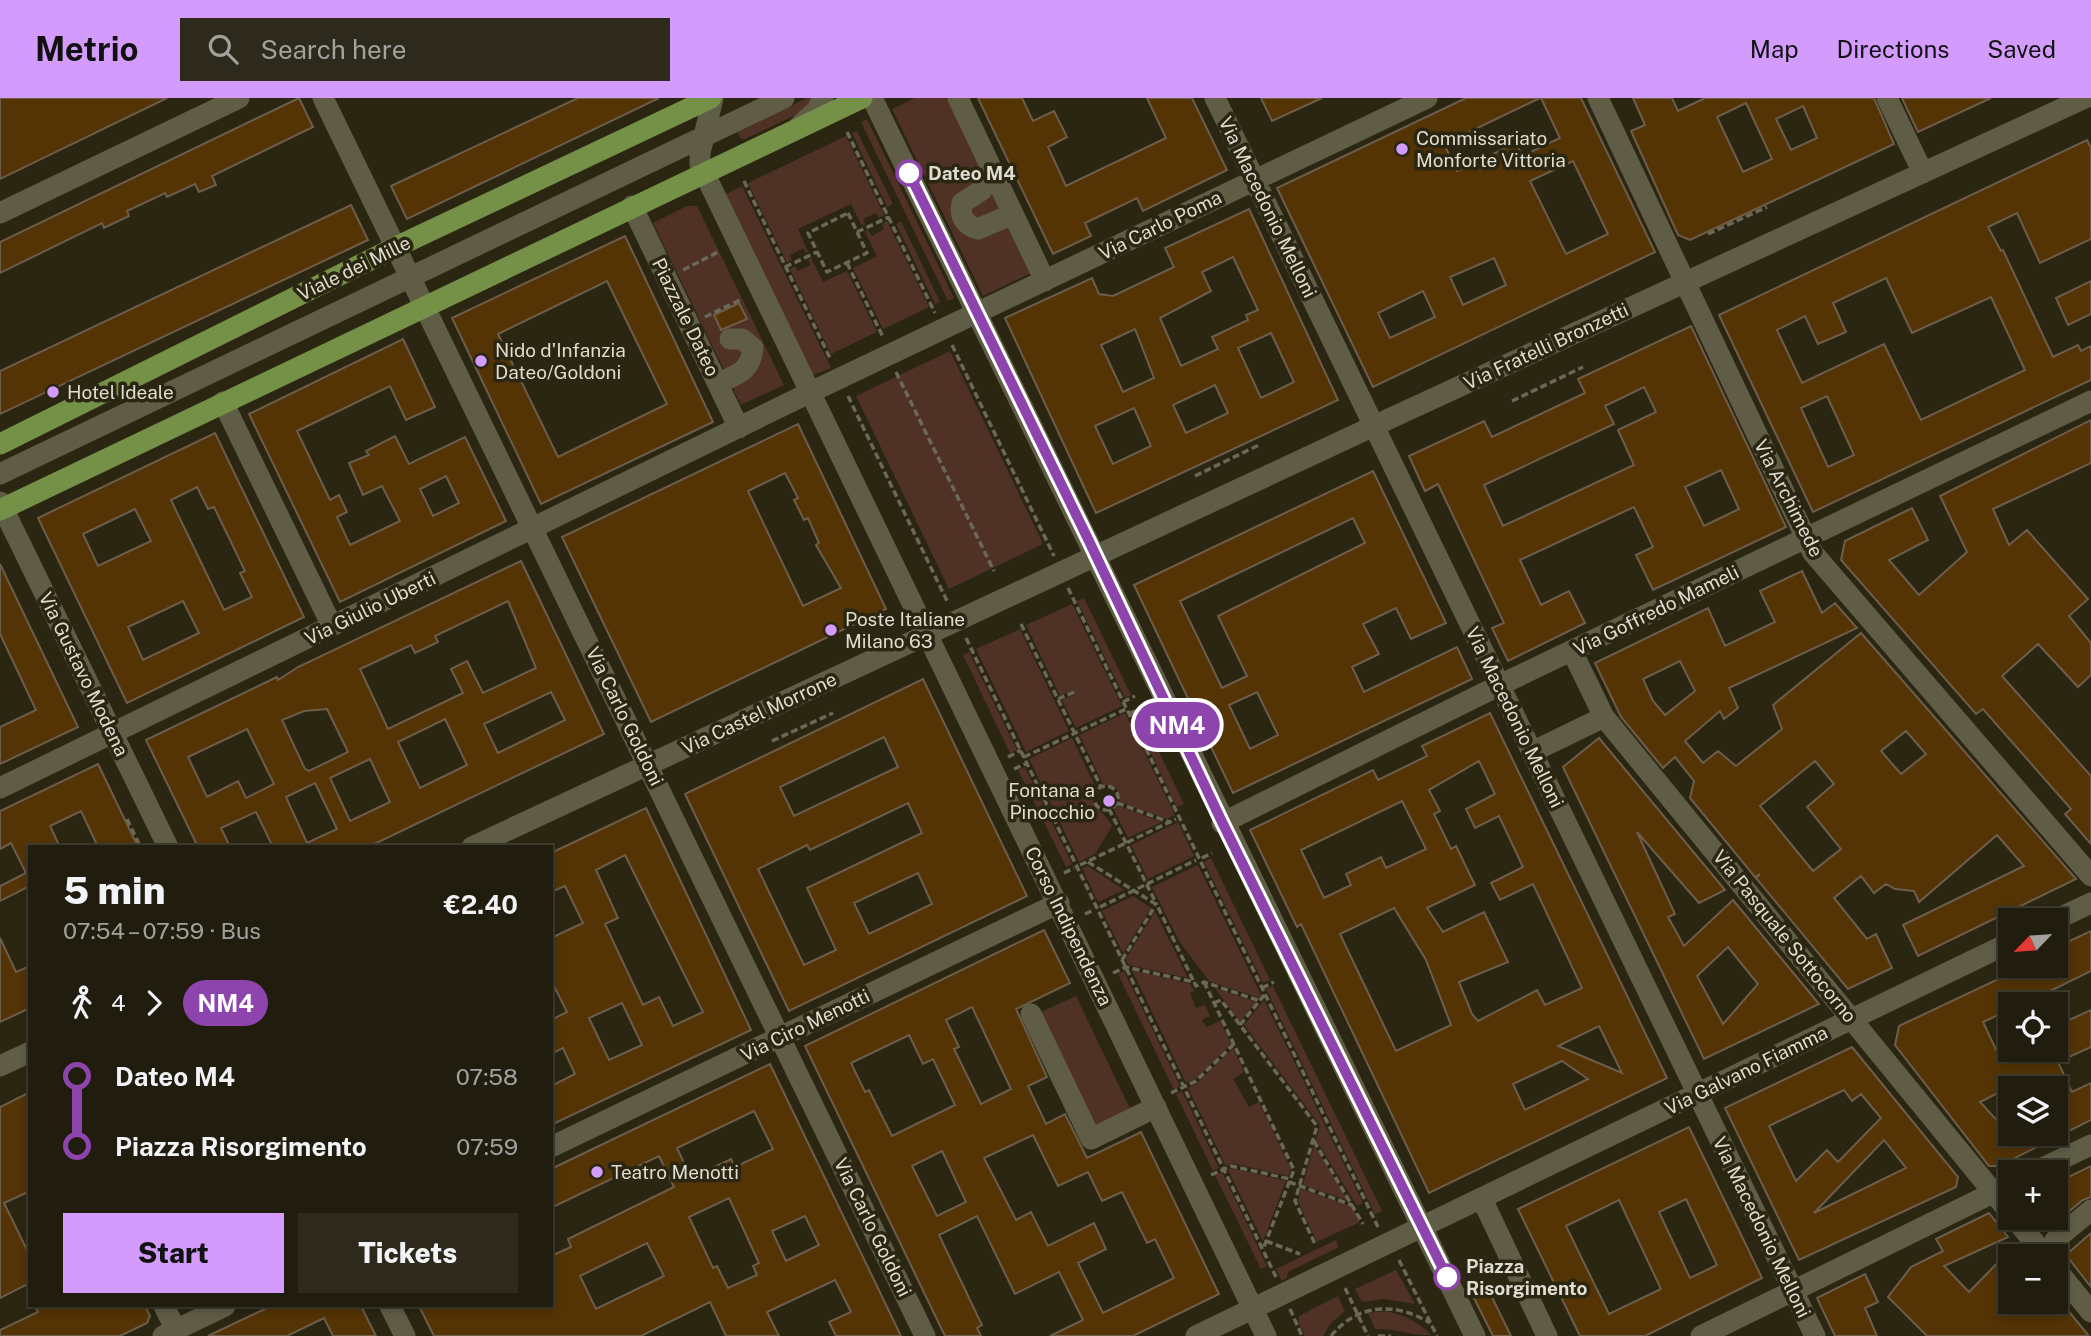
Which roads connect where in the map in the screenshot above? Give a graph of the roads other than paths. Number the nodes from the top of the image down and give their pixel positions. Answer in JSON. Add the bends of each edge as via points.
{"nodes":[{"id":1,"x":239,"y":98,"type":"edge"},
{"id":2,"x":323,"y":98,"type":"edge"},
{"id":3,"x":712,"y":98,"type":"edge"},
{"id":4,"x":784,"y":98,"type":"edge"},
{"id":5,"x":823,"y":98,"type":"edge"},
{"id":6,"x":862,"y":98,"type":"edge"},
{"id":7,"x":872,"y":98,"type":"edge"},
{"id":8,"x":958,"y":98,"type":"edge"},
{"id":9,"x":1215,"y":98,"type":"edge"},
{"id":10,"x":1427,"y":98,"type":"edge"},
{"id":11,"x":1598,"y":98,"type":"edge"},
{"id":12,"x":1887,"y":98,"type":"edge"},
{"id":13,"x":2089,"y":98,"type":"edge"},
{"id":14,"x":795,"y":129,"type":"junction"},
{"id":15,"x":704,"y":137,"type":"junction"},
{"id":16,"x":704,"y":172,"type":"junction"},
{"id":17,"x":1923,"y":173,"type":"junction"},
{"id":18,"x":1255,"y":179,"type":"junction"},
{"id":19,"x":982,"y":190,"type":"dead end"},
{"id":20,"x":632,"y":206,"type":"junction"},
{"id":21,"x":0,"y":213,"type":"edge"},
{"id":22,"x":1013,"y":214,"type":"junction"},
{"id":23,"x":396,"y":247,"type":"junction"},
{"id":24,"x":411,"y":278,"type":"junction"},
{"id":25,"x":1045,"y":281,"type":"junction"},
{"id":26,"x":1685,"y":282,"type":"junction"},
{"id":27,"x":425,"y":306,"type":"junction"},
{"id":28,"x":977,"y":313,"type":"junction"},
{"id":29,"x":730,"y":339,"type":"dead end"},
{"id":30,"x":718,"y":383,"type":"junction"},
{"id":31,"x":811,"y":393,"type":"junction"},
{"id":32,"x":2091,"y":401,"type":"edge"},
{"id":33,"x":223,"y":402,"type":"junction"},
{"id":34,"x":1374,"y":426,"type":"junction"},
{"id":35,"x":740,"y":428,"type":"junction"},
{"id":36,"x":0,"y":444,"type":"edge"},
{"id":37,"x":0,"y":474,"type":"edge"},
{"id":38,"x":1,"y":507,"type":"edge"},
{"id":39,"x":534,"y":529,"type":"junction"},
{"id":40,"x":1806,"y":539,"type":"junction"},
{"id":41,"x":1096,"y":555,"type":"junction"},
{"id":42,"x":1008,"y":596,"type":"joint"},
{"id":43,"x":332,"y":626,"type":"junction"},
{"id":44,"x":929,"y":633,"type":"junction"},
{"id":45,"x":1572,"y":651,"type":"junction"},
{"id":46,"x":1500,"y":685,"type":"junction"},
{"id":47,"x":1604,"y":717,"type":"junction"},
{"id":48,"x":112,"y":733,"type":"junction"},
{"id":49,"x":1532,"y":752,"type":"junction"},
{"id":50,"x":649,"y":765,"type":"junction"},
{"id":51,"x":0,"y":788,"type":"edge"},
{"id":52,"x":1222,"y":822,"type":"junction"},
{"id":53,"x":167,"y":845,"type":"edge"},
{"id":54,"x":476,"y":845,"type":"edge"},
{"id":55,"x":2091,"y":876,"type":"edge"},
{"id":56,"x":1059,"y":903,"type":"junction"},
{"id":57,"x":2091,"y":903,"type":"edge"},
{"id":58,"x":2068,"y":914,"type":"edge"},
{"id":59,"x":1998,"y":948,"type":"edge"},
{"id":60,"x":1031,"y":1014,"type":"dead end"},
{"id":61,"x":1853,"y":1019,"type":"junction"},
{"id":62,"x":781,"y":1037,"type":"junction"},
{"id":63,"x":28,"y":1053,"type":"edge"},
{"id":64,"x":0,"y":1066,"type":"edge"},
{"id":65,"x":1698,"y":1092,"type":"junction"},
{"id":66,"x":1164,"y":1100,"type":"junction"},
{"id":67,"x":2091,"y":1145,"type":"edge"},
{"id":68,"x":553,"y":1146,"type":"edge"},
{"id":69,"x":2059,"y":1160,"type":"edge"},
{"id":70,"x":1998,"y":1183,"type":"edge"},
{"id":71,"x":1998,"y":1190,"type":"edge"},
{"id":72,"x":1482,"y":1199,"type":"junction"},
{"id":73,"x":2091,"y":1210,"type":"edge"},
{"id":74,"x":1424,"y":1228,"type":"junction"},
{"id":75,"x":2028,"y":1230,"type":"edge"},
{"id":76,"x":2045,"y":1244,"type":"edge"},
{"id":77,"x":2054,"y":1244,"type":"edge"},
{"id":78,"x":2068,"y":1284,"type":"edge"},
{"id":79,"x":1792,"y":1290,"type":"junction"},
{"id":80,"x":164,"y":1307,"type":"edge"},
{"id":81,"x":223,"y":1307,"type":"edge"},
{"id":82,"x":390,"y":1307,"type":"edge"},
{"id":83,"x":1253,"y":1308,"type":"junction"},
{"id":84,"x":2091,"y":1312,"type":"edge"},
{"id":85,"x":169,"y":1333,"type":"edge"},
{"id":86,"x":1543,"y":1333,"type":"edge"},
{"id":87,"x":405,"y":1336,"type":"edge"},
{"id":88,"x":925,"y":1336,"type":"edge"},
{"id":89,"x":1196,"y":1336,"type":"edge"},
{"id":90,"x":1266,"y":1336,"type":"edge"},
{"id":91,"x":1475,"y":1336,"type":"edge"},
{"id":92,"x":1701,"y":1336,"type":"edge"},
{"id":93,"x":1815,"y":1336,"type":"edge"}],
"edges":[{"from":1,"to":21,"type":"street"},
{"from":2,"to":23,"type":"street","name":"Via Carlo Goldoni"},
{"from":3,"to":15,"type":"street"},
{"from":3,"to":23,"type":"main road","name":"Viale dei Mille"},
{"from":4,"to":15,"type":"street"},
{"from":5,"to":14,"type":"street","via":[[817,110]]},
{"from":6,"to":14,"type":"main road"},
{"from":7,"to":28,"type":"street"},
{"from":8,"to":22,"type":"street"},
{"from":9,"to":18,"type":"street","name":"Via Macedonio Melloni"},
{"from":10,"to":18,"type":"street","name":"Via Carlo Poma"},
{"from":11,"to":26,"type":"street","name":"Via Archimede"},
{"from":12,"to":17,"type":"street"},
{"from":13,"to":17,"type":"street","name":"Via Fratelli Bronzetti"},
{"from":14,"to":16,"type":"main road"},
{"from":15,"to":16,"type":"street","via":[[699,160]]},
{"from":15,"to":24,"type":"street"},
{"from":16,"to":20,"type":"main road"},
{"from":16,"to":31,"type":"street"},
{"from":17,"to":26,"type":"street","name":"Via Fratelli Bronzetti"},
{"from":18,"to":25,"type":"street","name":"Via Carlo Poma"},
{"from":18,"to":34,"type":"street","name":"Via Macedonio Melloni"},
{"from":19,"to":22,"type":"street","via":[[962,203],[966,223],[978,229]]},
{"from":20,"to":27,"type":"main road"},
{"from":20,"to":30,"type":"street","name":"Piazzale Dateo"},
{"from":22,"to":25,"type":"street"},
{"from":23,"to":24,"type":"street","name":"Via Carlo Goldoni"},
{"from":23,"to":36,"type":"main road","name":"Viale dei Mille"},
{"from":24,"to":27,"type":"street","name":"Via Carlo Goldoni"},
{"from":24,"to":37,"type":"street"},
{"from":25,"to":28,"type":"street"},
{"from":26,"to":34,"type":"street","name":"Via Fratelli Bronzetti"},
{"from":26,"to":40,"type":"street","name":"Via Archimede"},
{"from":27,"to":33,"type":"main road"},
{"from":27,"to":39,"type":"street","name":"Via Carlo Goldoni"},
{"from":28,"to":31,"type":"street"},
{"from":28,"to":41,"type":"street"},
{"from":29,"to":30,"type":"street","via":[[742,339],[752,348],[752,362],[746,370]]},
{"from":30,"to":35,"type":"street","name":"Piazzale Dateo"},
{"from":31,"to":35,"type":"street"},
{"from":31,"to":44,"type":"street","name":"Corso Indipendenza"},
{"from":32,"to":40,"type":"street","name":"Via Goffredo Mameli"},
{"from":33,"to":38,"type":"main road"},
{"from":33,"to":43,"type":"street"},
{"from":34,"to":41,"type":"street","name":"Via Fratelli Bronzetti"},
{"from":34,"to":46,"type":"street","name":"Via Macedonio Melloni"},
{"from":35,"to":39,"type":"street","name":"Via Giulio Uberti"},
{"from":38,"to":48,"type":"street","name":"Via Gustavo Modena"},
{"from":39,"to":43,"type":"street","name":"Via Giulio Uberti"},
{"from":39,"to":50,"type":"street","name":"Via Carlo Goldoni"},
{"from":40,"to":45,"type":"street","name":"Via Goffredo Mameli"},
{"from":40,"to":55,"type":"street","name":"Via Archimede","via":[[1824,567]]},
{"from":41,"to":42,"type":"street","name":"Via Fratelli Bronzetti"},
{"from":41,"to":52,"type":"street"},
{"from":42,"to":44,"type":"street","name":"Via Castel Morrone"},
{"from":43,"to":48,"type":"street","name":"Via Giulio Uberti"},
{"from":44,"to":50,"type":"street","name":"Via Castel Morrone"},
{"from":44,"to":56,"type":"street","name":"Corso Indipendenza"},
{"from":45,"to":46,"type":"street","name":"Via Goffredo Mameli"},
{"from":45,"to":47,"type":"street","name":"Via Pasquale Sottocorno"},
{"from":46,"to":49,"type":"street","name":"Via Macedonio Melloni"},
{"from":46,"to":52,"type":"street","name":"Via Goffredo Mameli"},
{"from":47,"to":49,"type":"street"},
{"from":47,"to":61,"type":"street","name":"Via Pasquale Sottocorno"},
{"from":48,"to":51,"type":"street","name":"Via Giulio Uberti"},
{"from":48,"to":53,"type":"street","name":"Via Gustavo Modena"},
{"from":49,"to":65,"type":"street","name":"Via Macedonio Melloni"},
{"from":50,"to":54,"type":"street","name":"Via Castel Morrone"},
{"from":50,"to":62,"type":"street","name":"Via Carlo Goldoni"},
{"from":52,"to":74,"type":"street"},
{"from":56,"to":62,"type":"street","name":"Via Ciro Menotti"},
{"from":56,"to":66,"type":"street","name":"Corso Indipendenza"},
{"from":57,"to":58,"type":"street"},
{"from":59,"to":61,"type":"street","name":"Via Galvano Fiamma"},
{"from":60,"to":66,"type":"street","via":[[1091,1139]]},
{"from":61,"to":65,"type":"street","name":"Via Galvano Fiamma"},
{"from":61,"to":70,"type":"street","name":"Via Pasquale Sottocorno"},
{"from":62,"to":68,"type":"street","name":"Via Ciro Menotti"},
{"from":62,"to":88,"type":"street","name":"Via Carlo Goldoni"},
{"from":63,"to":64,"type":"street"},
{"from":65,"to":72,"type":"street","name":"Via Galvano Fiamma"},
{"from":65,"to":79,"type":"street","name":"Via Macedonio Melloni"},
{"from":66,"to":83,"type":"street","name":"Corso Indipendenza"},
{"from":67,"to":69,"type":"street"},
{"from":71,"to":79,"type":"street"},
{"from":72,"to":74,"type":"street"},
{"from":72,"to":86,"type":"street"},
{"from":73,"to":77,"type":"street"},
{"from":74,"to":83,"type":"street"},
{"from":74,"to":91,"type":"street"},
{"from":75,"to":76,"type":"street"},
{"from":78,"to":84,"type":"street"},
{"from":79,"to":92,"type":"street"},
{"from":79,"to":93,"type":"street","name":"Via Macedonio Melloni"},
{"from":80,"to":85,"type":"street"},
{"from":81,"to":85,"type":"street"},
{"from":82,"to":87,"type":"street"},
{"from":83,"to":89,"type":"street"},
{"from":83,"to":90,"type":"street"}]}
